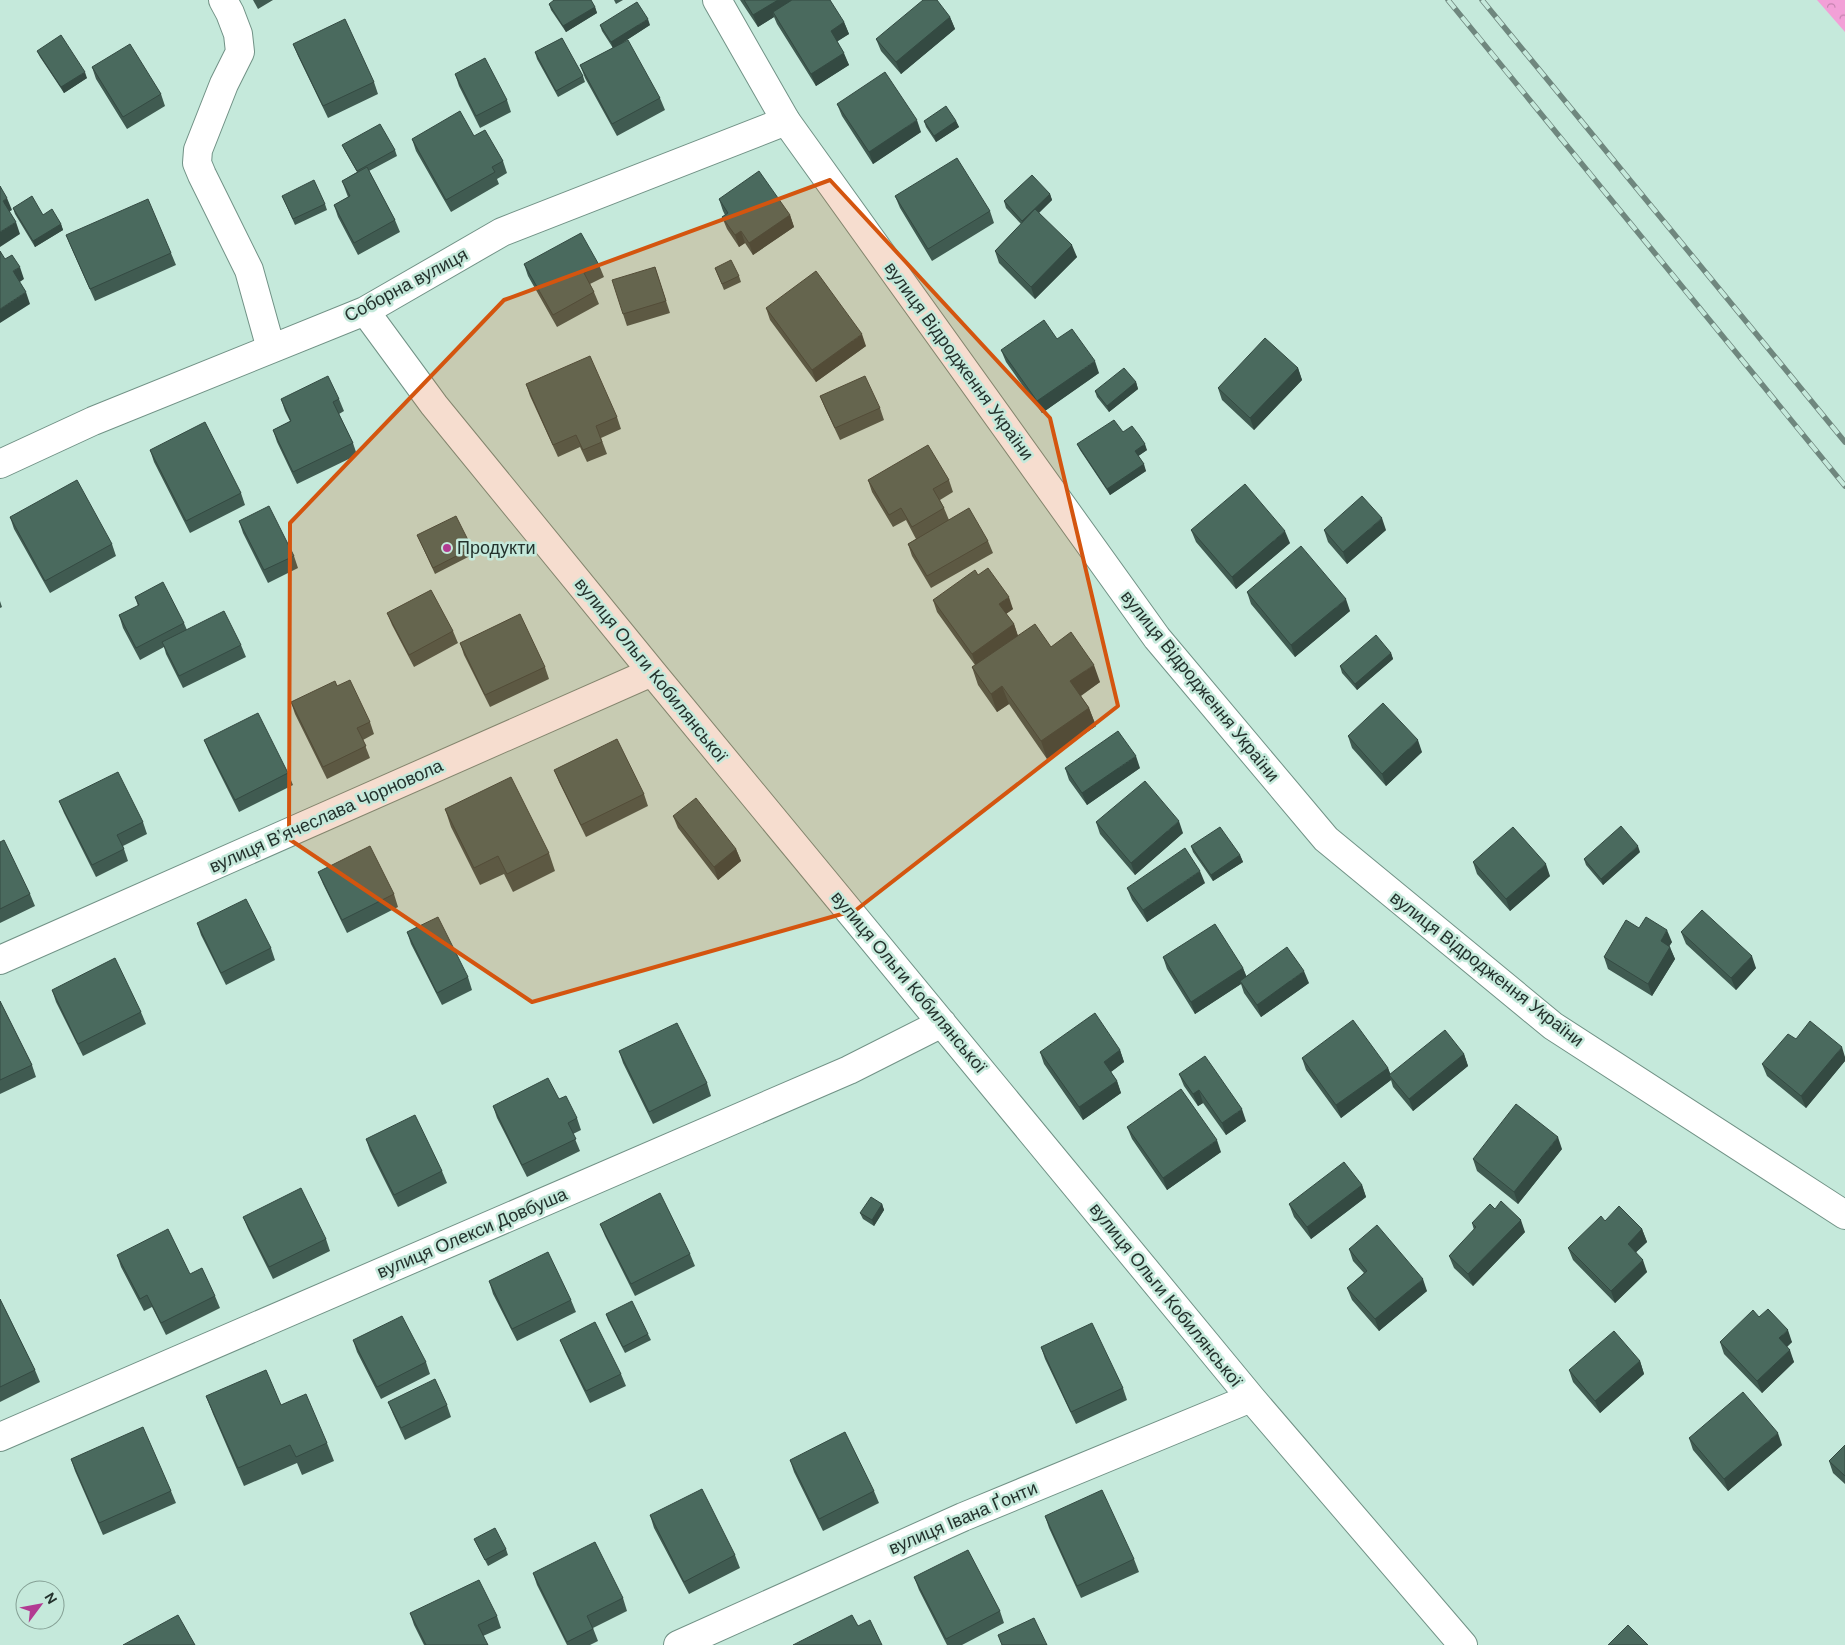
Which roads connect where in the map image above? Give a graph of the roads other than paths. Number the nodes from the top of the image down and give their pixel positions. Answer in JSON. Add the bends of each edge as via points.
{"nodes":[{"id":1,"x":222,"y":0,"type":"edge"},
{"id":2,"x":717,"y":0,"type":"edge"},
{"id":3,"x":786,"y":121,"type":"junction"},
{"id":4,"x":365,"y":311,"type":"junction"},
{"id":5,"x":271,"y":349,"type":"junction"},
{"id":6,"x":0,"y":464,"type":"edge"},
{"id":7,"x":652,"y":672,"type":"junction"},
{"id":8,"x":0,"y":960,"type":"edge"},
{"id":9,"x":942,"y":1023,"type":"junction"},
{"id":10,"x":1845,"y":1215,"type":"edge"},
{"id":11,"x":1251,"y":1398,"type":"junction"},
{"id":12,"x":0,"y":1437,"type":"edge"},
{"id":13,"x":678,"y":1645,"type":"edge"},
{"id":14,"x":1463,"y":1645,"type":"edge"}],
"edges":[{"from":1,"to":5,"type":"street","via":[[238,34],[240,52],[198,150],[197,163],[249,270]]},
{"from":2,"to":3,"type":"street","name":"вулиця Відродження України"},
{"from":3,"to":4,"type":"street","name":"Соборна вулиця","via":[[502,232]]},
{"from":3,"to":10,"type":"street","name":"вулиця Відродження України","via":[[1157,638],[1326,840],[1553,1026]]},
{"from":4,"to":5,"type":"street","name":"Соборна вулиця"},
{"from":4,"to":7,"type":"street","name":"вулиця Ольги Кобилянської","via":[[434,405]]},
{"from":5,"to":6,"type":"street","name":"Соборна вулиця","via":[[93,421]]},
{"from":7,"to":8,"type":"street","name":"вулиця Вʼячеслава Чорновола"},
{"from":7,"to":9,"type":"street","name":"вулиця Ольги Кобилянської"},
{"from":9,"to":11,"type":"street","name":"вулиця Ольги Кобилянської"},
{"from":9,"to":12,"type":"street","name":"вулиця Олекси Довбуша","via":[[849,1070]]},
{"from":11,"to":13,"type":"street","name":"вулиця Івана Ґонти","via":[[963,1517]]},
{"from":11,"to":14,"type":"street","name":"вулиця Ольги Кобилянської"}]}
